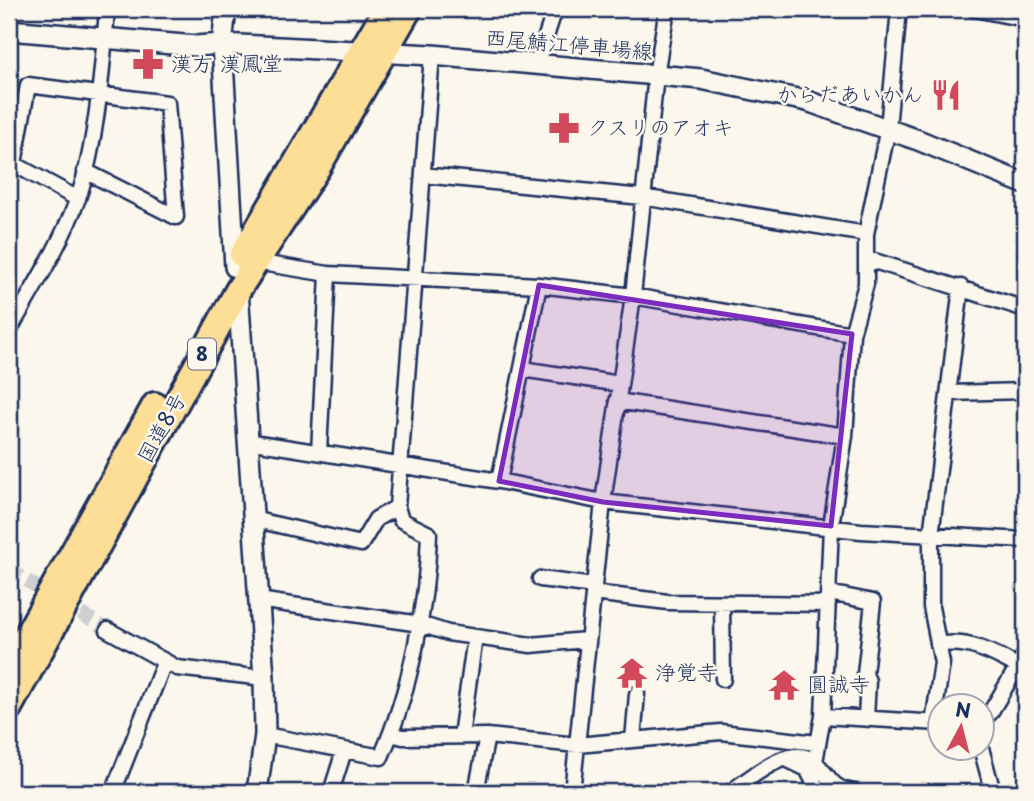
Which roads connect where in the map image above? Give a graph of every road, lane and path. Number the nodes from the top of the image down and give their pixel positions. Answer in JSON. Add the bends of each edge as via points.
{"nodes":[{"id":1,"x":107,"y":9,"type":"edge"},
{"id":2,"x":226,"y":9,"type":"edge"},
{"id":3,"x":386,"y":9,"type":"edge"},
{"id":4,"x":409,"y":9,"type":"edge"},
{"id":5,"x":555,"y":9,"type":"edge"},
{"id":6,"x":667,"y":9,"type":"edge"},
{"id":7,"x":899,"y":9,"type":"edge"},
{"id":8,"x":974,"y":9,"type":"edge"},
{"id":9,"x":1025,"y":19,"type":"edge"},
{"id":10,"x":9,"y":30,"type":"edge"},
{"id":11,"x":105,"y":39,"type":"junction"},
{"id":12,"x":222,"y":44,"type":"junction"},
{"id":13,"x":373,"y":53,"type":"junction"},
{"id":14,"x":432,"y":55,"type":"junction"},
{"id":15,"x":537,"y":64,"type":"junction"},
{"id":16,"x":656,"y":75,"type":"junction"},
{"id":17,"x":97,"y":96,"type":"junction"},
{"id":18,"x":888,"y":128,"type":"junction"},
{"id":19,"x":85,"y":171,"type":"junction"},
{"id":20,"x":423,"y":175,"type":"junction"},
{"id":21,"x":1025,"y":184,"type":"edge"},
{"id":22,"x":642,"y":197,"type":"junction"},
{"id":23,"x":78,"y":199,"type":"junction"},
{"id":24,"x":866,"y":234,"type":"junction"},
{"id":25,"x":868,"y":259,"type":"junction"},
{"id":26,"x":243,"y":273,"type":"junction"},
{"id":27,"x":328,"y":274,"type":"junction"},
{"id":28,"x":413,"y":281,"type":"junction"},
{"id":29,"x":539,"y":285,"type":"junction"},
{"id":30,"x":961,"y":287,"type":"junction"},
{"id":31,"x":633,"y":296,"type":"junction"},
{"id":32,"x":1025,"y":309,"type":"edge"},
{"id":33,"x":9,"y":331,"type":"edge"},
{"id":34,"x":852,"y":334,"type":"junction"},
{"id":35,"x":522,"y":369,"type":"junction"},
{"id":36,"x":620,"y":384,"type":"junction"},
{"id":37,"x":1025,"y":391,"type":"edge"},
{"id":38,"x":949,"y":393,"type":"junction"},
{"id":39,"x":617,"y":401,"type":"junction"},
{"id":40,"x":845,"y":436,"type":"junction"},
{"id":41,"x":246,"y":441,"type":"junction"},
{"id":42,"x":319,"y":452,"type":"junction"},
{"id":43,"x":400,"y":465,"type":"junction"},
{"id":44,"x":499,"y":481,"type":"junction"},
{"id":45,"x":603,"y":502,"type":"junction"},
{"id":46,"x":397,"y":507,"type":"junction"},
{"id":47,"x":252,"y":519,"type":"junction"},
{"id":48,"x":831,"y":527,"type":"junction"},
{"id":49,"x":931,"y":537,"type":"junction"},
{"id":50,"x":1025,"y":540,"type":"edge"},
{"id":51,"x":540,"y":579,"type":"dead end"},
{"id":52,"x":593,"y":590,"type":"junction"},
{"id":53,"x":829,"y":598,"type":"junction"},
{"id":54,"x":258,"y":600,"type":"junction"},
{"id":55,"x":723,"y":603,"type":"junction"},
{"id":56,"x":419,"y":624,"type":"junction"},
{"id":57,"x":108,"y":630,"type":"tunnel mouth"},
{"id":58,"x":475,"y":637,"type":"junction"},
{"id":59,"x":586,"y":640,"type":"junction"},
{"id":60,"x":938,"y":645,"type":"junction"},
{"id":61,"x":1022,"y":660,"type":"edge"},
{"id":62,"x":164,"y":663,"type":"junction"},
{"id":63,"x":9,"y":667,"type":"edge"},
{"id":64,"x":264,"y":678,"type":"junction"},
{"id":65,"x":723,"y":679,"type":"dead end"},
{"id":66,"x":939,"y":692,"type":"edge"},
{"id":67,"x":637,"y":694,"type":"dead end"},
{"id":68,"x":996,"y":699,"type":"edge"},
{"id":69,"x":9,"y":708,"type":"edge"},
{"id":70,"x":823,"y":716,"type":"junction"},
{"id":71,"x":866,"y":719,"type":"junction"},
{"id":72,"x":926,"y":722,"type":"edge"},
{"id":73,"x":391,"y":734,"type":"junction"},
{"id":74,"x":265,"y":735,"type":"junction"},
{"id":75,"x":461,"y":736,"type":"junction"},
{"id":76,"x":487,"y":736,"type":"junction"},
{"id":77,"x":633,"y":740,"type":"junction"},
{"id":78,"x":817,"y":743,"type":"junction"},
{"id":79,"x":577,"y":745,"type":"junction"},
{"id":80,"x":344,"y":751,"type":"junction"},
{"id":81,"x":783,"y":758,"type":"junction"},
{"id":82,"x":815,"y":762,"type":"junction"},
{"id":83,"x":985,"y":762,"type":"edge"},
{"id":84,"x":113,"y":792,"type":"edge"},
{"id":85,"x":257,"y":792,"type":"edge"},
{"id":86,"x":331,"y":792,"type":"edge"},
{"id":87,"x":475,"y":792,"type":"edge"},
{"id":88,"x":572,"y":792,"type":"edge"},
{"id":89,"x":731,"y":792,"type":"edge"},
{"id":90,"x":819,"y":792,"type":"edge"},
{"id":91,"x":854,"y":792,"type":"edge"},
{"id":92,"x":993,"y":792,"type":"edge"}],
"edges":[{"from":1,"to":11,"type":"street"},
{"from":2,"to":12,"type":"main road"},
{"from":3,"to":13,"type":"highway","name":"国道8号","number":"8"},
{"from":4,"to":13,"type":"highway","name":"国道8号","number":"8"},
{"from":5,"to":15,"type":"street"},
{"from":6,"to":16,"type":"street"},
{"from":7,"to":18,"type":"street"},
{"from":8,"to":9,"type":"street"},
{"from":10,"to":11,"type":"main road","name":"西尾鯖江停車場線"},
{"from":11,"to":12,"type":"main road","name":"西尾鯖江停車場線"},
{"from":11,"to":17,"type":"street"},
{"from":12,"to":13,"type":"main road","name":"西尾鯖江停車場線"},
{"from":12,"to":26,"type":"main road"},
{"from":13,"to":14,"type":"main road","name":"西尾鯖江停車場線"},
{"from":13,"to":26,"type":"highway","name":"国道8号","number":"8","via":[[318,167]]},
{"from":14,"to":15,"type":"main road","name":"西尾鯖江停車場線"},
{"from":14,"to":20,"type":"street"},
{"from":15,"to":16,"type":"main road","name":"西尾鯖江停車場線"},
{"from":16,"to":18,"type":"main road","name":"西尾鯖江停車場線","via":[[701,79],[807,101]]},
{"from":16,"to":22,"type":"street"},
{"from":17,"to":19,"type":"street"},
{"from":17,"to":19,"type":"street","via":[[167,103],[176,217]]},
{"from":17,"to":23,"type":"street","via":[[28,85],[14,164]]},
{"from":18,"to":21,"type":"main road","name":"西尾鯖江停車場線"},
{"from":18,"to":24,"type":"street"},
{"from":19,"to":23,"type":"street"},
{"from":20,"to":22,"type":"street"},
{"from":20,"to":28,"type":"street"},
{"from":22,"to":24,"type":"street"},
{"from":22,"to":31,"type":"street"},
{"from":23,"to":33,"type":"street"},
{"from":24,"to":25,"type":"street"},
{"from":25,"to":30,"type":"street"},
{"from":25,"to":34,"type":"street"},
{"from":26,"to":27,"type":"street"},
{"from":26,"to":41,"type":"main road"},
{"from":26,"to":63,"type":"highway","name":"国道8号","number":"8","via":[[52,585]]},
{"from":26,"to":69,"type":"highway","name":"国道8号","number":"8"},
{"from":27,"to":28,"type":"street"},
{"from":27,"to":42,"type":"street"},
{"from":28,"to":29,"type":"street"},
{"from":28,"to":43,"type":"street"},
{"from":29,"to":31,"type":"street"},
{"from":29,"to":35,"type":"street"},
{"from":30,"to":32,"type":"street"},
{"from":30,"to":38,"type":"street"},
{"from":31,"to":34,"type":"street"},
{"from":31,"to":36,"type":"street"},
{"from":34,"to":40,"type":"street"},
{"from":35,"to":36,"type":"street"},
{"from":35,"to":44,"type":"street"},
{"from":36,"to":39,"type":"street"},
{"from":37,"to":38,"type":"street"},
{"from":38,"to":49,"type":"street"},
{"from":39,"to":40,"type":"street"},
{"from":39,"to":45,"type":"street"},
{"from":40,"to":48,"type":"street"},
{"from":41,"to":42,"type":"street"},
{"from":41,"to":47,"type":"main road"},
{"from":42,"to":43,"type":"street"},
{"from":43,"to":44,"type":"street"},
{"from":43,"to":46,"type":"street"},
{"from":44,"to":45,"type":"street"},
{"from":45,"to":48,"type":"street"},
{"from":45,"to":52,"type":"street"},
{"from":46,"to":47,"type":"street","via":[[376,519],[361,544]]},
{"from":46,"to":56,"type":"street","via":[[401,520],[429,534]]},
{"from":47,"to":54,"type":"main road"},
{"from":48,"to":49,"type":"street"},
{"from":48,"to":53,"type":"street"},
{"from":49,"to":50,"type":"street"},
{"from":49,"to":60,"type":"street","via":[[931,607]]},
{"from":51,"to":52,"type":"street"},
{"from":52,"to":55,"type":"street","via":[[668,603]]},
{"from":52,"to":59,"type":"street"},
{"from":53,"to":55,"type":"street"},
{"from":53,"to":70,"type":"street"},
{"from":53,"to":71,"type":"street","via":[[873,602],[865,674]]},
{"from":54,"to":56,"type":"street"},
{"from":54,"to":64,"type":"main road"},
{"from":55,"to":65,"type":"street"},
{"from":56,"to":58,"type":"street"},
{"from":56,"to":73,"type":"street"},
{"from":57,"to":62,"type":"street"},
{"from":58,"to":59,"type":"street","via":[[531,645]]},
{"from":58,"to":75,"type":"street"},
{"from":59,"to":79,"type":"street"},
{"from":60,"to":61,"type":"street","via":[[970,645]]},
{"from":60,"to":66,"type":"street","via":[[942,663]]},
{"from":61,"to":68,"type":"street"},
{"from":62,"to":64,"type":"street"},
{"from":62,"to":84,"type":"street"},
{"from":64,"to":74,"type":"main road"},
{"from":67,"to":77,"type":"street"},
{"from":70,"to":71,"type":"street"},
{"from":70,"to":78,"type":"street"},
{"from":71,"to":72,"type":"street"},
{"from":73,"to":75,"type":"street"},
{"from":73,"to":80,"type":"street","via":[[381,757]]},
{"from":74,"to":80,"type":"street"},
{"from":74,"to":85,"type":"main road"},
{"from":75,"to":76,"type":"street"},
{"from":76,"to":79,"type":"street"},
{"from":76,"to":87,"type":"street"},
{"from":77,"to":78,"type":"street","via":[[721,732]]},
{"from":77,"to":79,"type":"street"},
{"from":78,"to":82,"type":"street"},
{"from":79,"to":88,"type":"street"},
{"from":80,"to":86,"type":"street"},
{"from":81,"to":82,"type":"street","via":[[800,756]]},
{"from":81,"to":89,"type":"street"},
{"from":81,"to":90,"type":"street","via":[[807,769]]},
{"from":82,"to":91,"type":"street","via":[[833,785]]},
{"from":83,"to":92,"type":"street"}]}
